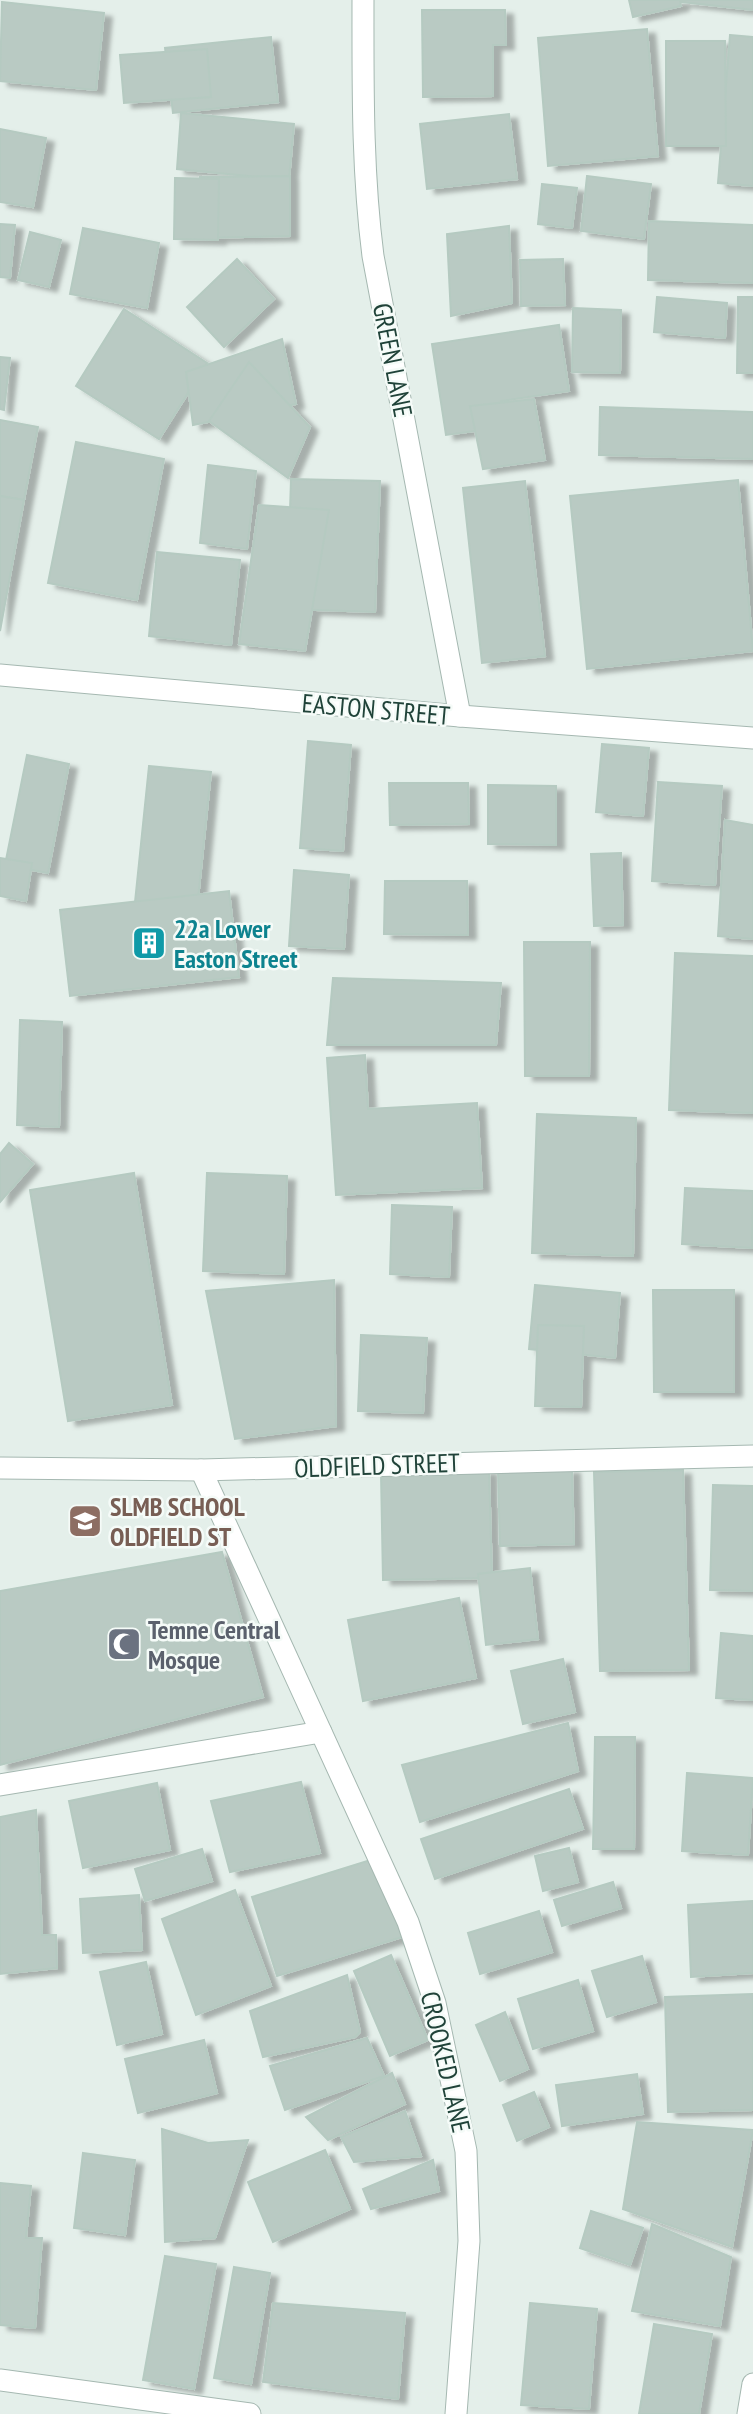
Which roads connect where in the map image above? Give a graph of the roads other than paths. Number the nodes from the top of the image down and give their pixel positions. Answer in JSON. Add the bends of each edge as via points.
{"nodes":[{"id":1,"x":363,"y":0,"type":"edge"},
{"id":2,"x":0,"y":675,"type":"edge"},
{"id":3,"x":460,"y":716,"type":"junction"},
{"id":4,"x":753,"y":738,"type":"edge"},
{"id":5,"x":753,"y":1456,"type":"edge"},
{"id":6,"x":0,"y":1468,"type":"edge"},
{"id":7,"x":201,"y":1470,"type":"junction"},
{"id":8,"x":321,"y":1732,"type":"junction"},
{"id":9,"x":0,"y":1785,"type":"edge"},
{"id":10,"x":0,"y":2380,"type":"edge"},
{"id":11,"x":753,"y":2384,"type":"edge"},
{"id":12,"x":190,"y":2410,"type":"edge"},
{"id":13,"x":250,"y":2414,"type":"edge"},
{"id":14,"x":456,"y":2414,"type":"edge"},
{"id":15,"x":748,"y":2414,"type":"edge"}],
"edges":[{"from":1,"to":3,"type":"street","name":"GREEN LANE","via":[[363,132],[373,256]]},
{"from":2,"to":3,"type":"street","name":"EASTON STREET"},
{"from":3,"to":4,"type":"street","name":"EASTON STREET"},
{"from":5,"to":7,"type":"street","name":"OLDFIELD STREET"},
{"from":6,"to":7,"type":"street","name":"OLDFIELD STREET"},
{"from":7,"to":8,"type":"street","name":"CROOKED LANE"},
{"from":8,"to":9,"type":"street"},
{"from":8,"to":14,"type":"street","name":"CROOKED LANE","via":[[408,1922],[435,2003],[466,2151],[469,2241]]},
{"from":10,"to":12,"type":"street"},
{"from":11,"to":15,"type":"street"},
{"from":12,"to":13,"type":"street"}]}
